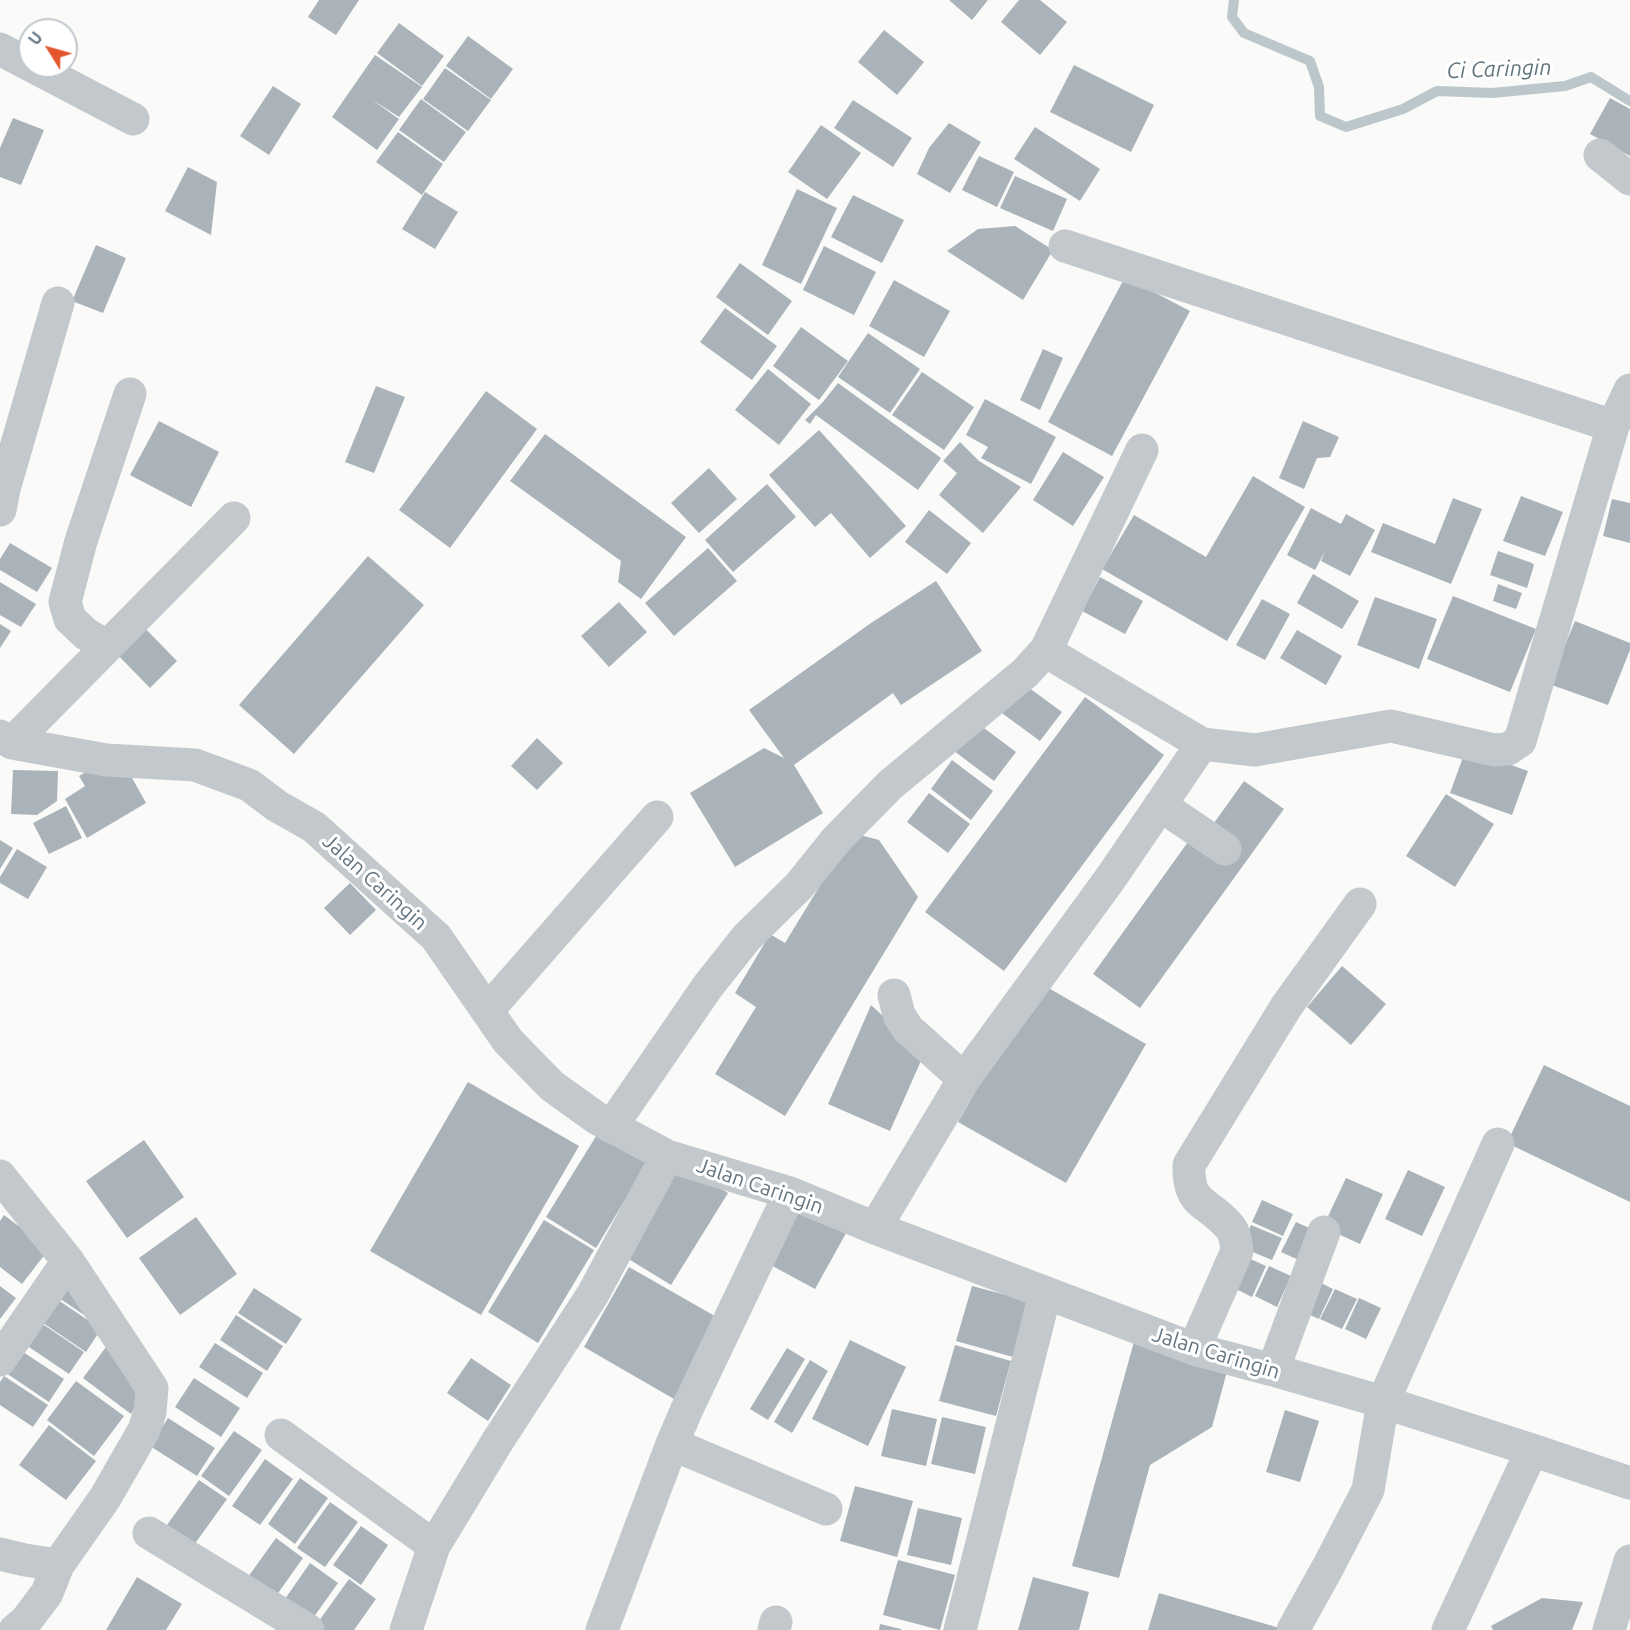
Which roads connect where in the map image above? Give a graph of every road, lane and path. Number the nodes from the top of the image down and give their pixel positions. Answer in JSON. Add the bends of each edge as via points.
{"nodes":[{"id":1,"x":0,"y":50,"type":"edge"},
{"id":2,"x":18,"y":59,"type":"edge"},
{"id":3,"x":54,"y":78,"type":"edge"},
{"id":4,"x":133,"y":119,"type":"dead end"},
{"id":5,"x":1599,"y":155,"type":"dead end"},
{"id":6,"x":1630,"y":179,"type":"edge"},
{"id":7,"x":1065,"y":246,"type":"dead end"},
{"id":8,"x":58,"y":303,"type":"dead end"},
{"id":9,"x":1630,"y":390,"type":"edge"},
{"id":10,"x":130,"y":394,"type":"dead end"},
{"id":11,"x":1613,"y":426,"type":"junction"},
{"id":12,"x":1142,"y":450,"type":"dead end"},
{"id":13,"x":0,"y":510,"type":"edge"},
{"id":14,"x":234,"y":518,"type":"dead end"},
{"id":15,"x":107,"y":646,"type":"junction"},
{"id":16,"x":1046,"y":650,"type":"junction"},
{"id":17,"x":6,"y":740,"type":"edge"},
{"id":18,"x":1202,"y":744,"type":"junction"},
{"id":19,"x":1160,"y":805,"type":"junction"},
{"id":20,"x":657,"y":817,"type":"dead end"},
{"id":21,"x":1225,"y":849,"type":"dead end"},
{"id":22,"x":1360,"y":904,"type":"dead end"},
{"id":23,"x":894,"y":995,"type":"dead end"},
{"id":24,"x":487,"y":1011,"type":"junction"},
{"id":25,"x":964,"y":1079,"type":"junction"},
{"id":26,"x":611,"y":1127,"type":"junction"},
{"id":27,"x":1498,"y":1144,"type":"dead end"},
{"id":28,"x":667,"y":1156,"type":"junction"},
{"id":29,"x":0,"y":1176,"type":"edge"},
{"id":30,"x":790,"y":1193,"type":"junction"},
{"id":31,"x":875,"y":1228,"type":"junction"},
{"id":32,"x":1324,"y":1232,"type":"dead end"},
{"id":33,"x":68,"y":1261,"type":"junction"},
{"id":34,"x":1045,"y":1294,"type":"junction"},
{"id":35,"x":1194,"y":1349,"type":"junction"},
{"id":36,"x":0,"y":1360,"type":"edge"},
{"id":37,"x":1272,"y":1370,"type":"junction"},
{"id":38,"x":1383,"y":1402,"type":"junction"},
{"id":39,"x":281,"y":1435,"type":"dead end"},
{"id":40,"x":672,"y":1444,"type":"junction"},
{"id":41,"x":1532,"y":1450,"type":"junction"},
{"id":42,"x":1630,"y":1483,"type":"edge"},
{"id":43,"x":826,"y":1509,"type":"dead end"},
{"id":44,"x":149,"y":1533,"type":"dead end"},
{"id":45,"x":434,"y":1546,"type":"junction"},
{"id":46,"x":0,"y":1554,"type":"edge"},
{"id":47,"x":1630,"y":1561,"type":"edge"},
{"id":48,"x":58,"y":1565,"type":"junction"},
{"id":49,"x":15,"y":1630,"type":"edge"},
{"id":50,"x":308,"y":1630,"type":"edge"},
{"id":51,"x":406,"y":1630,"type":"edge"},
{"id":52,"x":602,"y":1630,"type":"edge"},
{"id":53,"x":960,"y":1630,"type":"edge"},
{"id":54,"x":1293,"y":1630,"type":"edge"},
{"id":55,"x":1448,"y":1630,"type":"edge"},
{"id":56,"x":1609,"y":1630,"type":"edge"}],
"edges":[{"from":1,"to":2,"type":"street"},
{"from":3,"to":4,"type":"street"},
{"from":5,"to":6,"type":"street"},
{"from":7,"to":11,"type":"street"},
{"from":8,"to":13,"type":"street"},
{"from":9,"to":11,"type":"street"},
{"from":10,"to":15,"type":"street","via":[[65,602],[70,619]]},
{"from":11,"to":18,"type":"street","via":[[1520,741],[1508,749],[1494,750],[1391,726],[1255,750]]},
{"from":12,"to":16,"type":"street"},
{"from":14,"to":15,"type":"street"},
{"from":15,"to":17,"type":"street"},
{"from":16,"to":18,"type":"street"},
{"from":16,"to":26,"type":"street","via":[[1025,673],[890,785],[747,937],[708,986]]},
{"from":17,"to":24,"type":"street","name":"Jalan Caringin","via":[[106,760],[195,765],[249,785],[314,827],[436,936]]},
{"from":18,"to":19,"type":"street"},
{"from":19,"to":21,"type":"street"},
{"from":19,"to":25,"type":"street"},
{"from":20,"to":24,"type":"street"},
{"from":22,"to":35,"type":"street","via":[[1286,1007],[1189,1165],[1189,1181],[1197,1199],[1230,1226],[1237,1251]]},
{"from":23,"to":25,"type":"street","via":[[898,1015],[908,1029]]},
{"from":24,"to":26,"type":"street","name":"Jalan Caringin","via":[[508,1041],[552,1086]]},
{"from":25,"to":31,"type":"street"},
{"from":26,"to":28,"type":"street","name":"Jalan Caringin"},
{"from":27,"to":38,"type":"street"},
{"from":28,"to":30,"type":"street","name":"Jalan Caringin"},
{"from":28,"to":45,"type":"street","via":[[592,1294]]},
{"from":29,"to":33,"type":"street"},
{"from":30,"to":31,"type":"street","name":"Jalan Caringin"},
{"from":30,"to":40,"type":"street"},
{"from":31,"to":34,"type":"street","name":"Jalan Caringin"},
{"from":32,"to":37,"type":"street"},
{"from":33,"to":36,"type":"street"},
{"from":33,"to":48,"type":"street","via":[[152,1388],[144,1430],[105,1498]]},
{"from":34,"to":35,"type":"street","name":"Jalan Caringin"},
{"from":34,"to":53,"type":"street"},
{"from":35,"to":37,"type":"street","name":"Jalan Caringin"},
{"from":37,"to":38,"type":"street","name":"Jalan Caringin"},
{"from":38,"to":41,"type":"street","name":"Jalan Caringin"},
{"from":38,"to":54,"type":"street","via":[[1368,1490]]},
{"from":39,"to":45,"type":"street"},
{"from":40,"to":43,"type":"street"},
{"from":40,"to":52,"type":"street"},
{"from":41,"to":42,"type":"street","name":"Jalan Caringin"},
{"from":41,"to":55,"type":"street"},
{"from":44,"to":50,"type":"street"},
{"from":45,"to":51,"type":"street"},
{"from":46,"to":48,"type":"street"},
{"from":47,"to":56,"type":"street"},
{"from":48,"to":49,"type":"street","via":[[47,1593]]}]}
